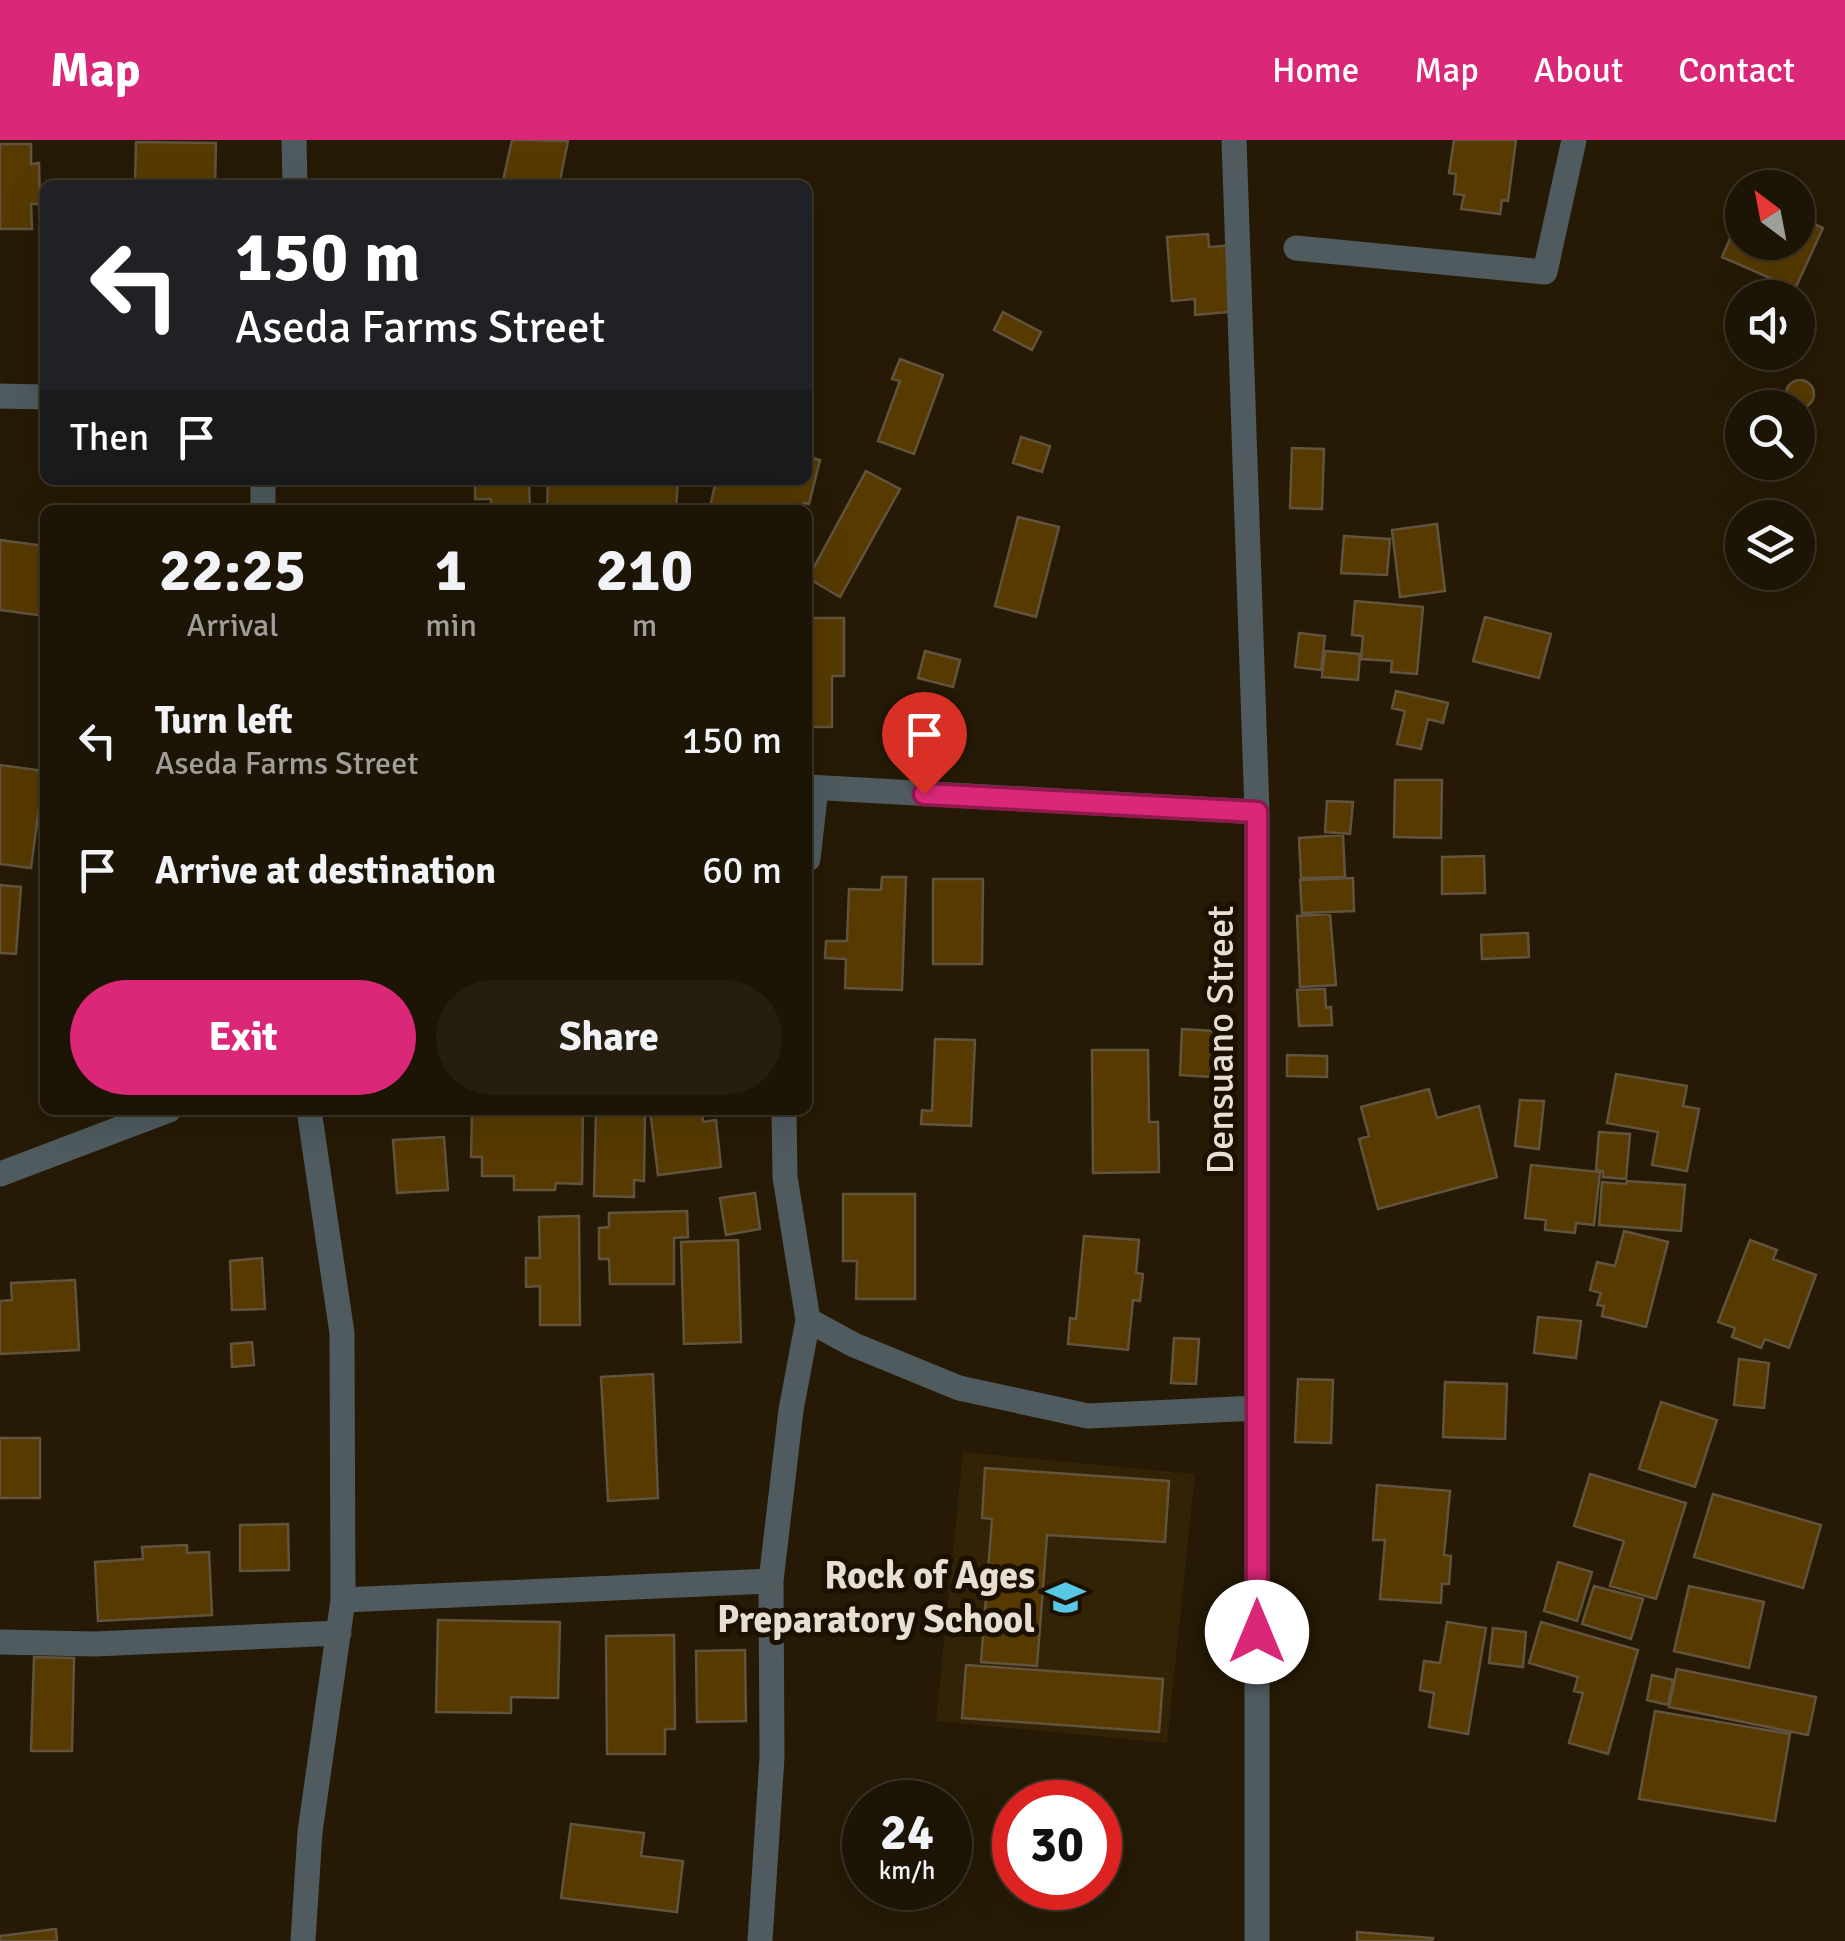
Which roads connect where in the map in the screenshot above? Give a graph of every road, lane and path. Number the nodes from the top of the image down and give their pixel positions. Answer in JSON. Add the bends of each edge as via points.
{"nodes":[{"id":1,"x":294,"y":140,"type":"edge"},
{"id":2,"x":1234,"y":140,"type":"edge"},
{"id":3,"x":1574,"y":140,"type":"edge"},
{"id":4,"x":296,"y":180,"type":"edge"},
{"id":5,"x":1296,"y":248,"type":"dead end"},
{"id":6,"x":0,"y":396,"type":"edge"},
{"id":7,"x":40,"y":398,"type":"edge"},
{"id":8,"x":812,"y":787,"type":"edge"},
{"id":9,"x":1257,"y":812,"type":"junction"},
{"id":10,"x":156,"y":1115,"type":"edge"},
{"id":11,"x":309,"y":1115,"type":"edge"},
{"id":12,"x":784,"y":1115,"type":"edge"},
{"id":13,"x":0,"y":1174,"type":"edge"},
{"id":14,"x":808,"y":1320,"type":"junction"},
{"id":15,"x":1257,"y":1408,"type":"junction"},
{"id":16,"x":771,"y":1580,"type":"junction"},
{"id":17,"x":343,"y":1600,"type":"junction"},
{"id":18,"x":339,"y":1633,"type":"junction"},
{"id":19,"x":0,"y":1642,"type":"edge"},
{"id":20,"x":303,"y":1941,"type":"edge"},
{"id":21,"x":760,"y":1941,"type":"edge"},
{"id":22,"x":1257,"y":1941,"type":"edge"}],
"edges":[{"from":1,"to":4,"type":"street"},
{"from":2,"to":9,"type":"street","name":"Densuano Street"},
{"from":3,"to":5,"type":"street","via":[[1545,272]]},
{"from":6,"to":7,"type":"street"},
{"from":8,"to":9,"type":"street"},
{"from":9,"to":15,"type":"street","name":"Densuano Street"},
{"from":10,"to":13,"type":"street"},
{"from":11,"to":17,"type":"street","via":[[342,1333]]},
{"from":12,"to":14,"type":"street","via":[[785,1177]]},
{"from":14,"to":15,"type":"street","via":[[958,1388],[1088,1416]]},
{"from":14,"to":16,"type":"street"},
{"from":15,"to":22,"type":"street","name":"Densuano Street"},
{"from":16,"to":17,"type":"street"},
{"from":16,"to":21,"type":"street","via":[[772,1757]]},
{"from":17,"to":18,"type":"street"},
{"from":18,"to":19,"type":"street"},
{"from":18,"to":20,"type":"street","via":[[310,1832]]}]}
